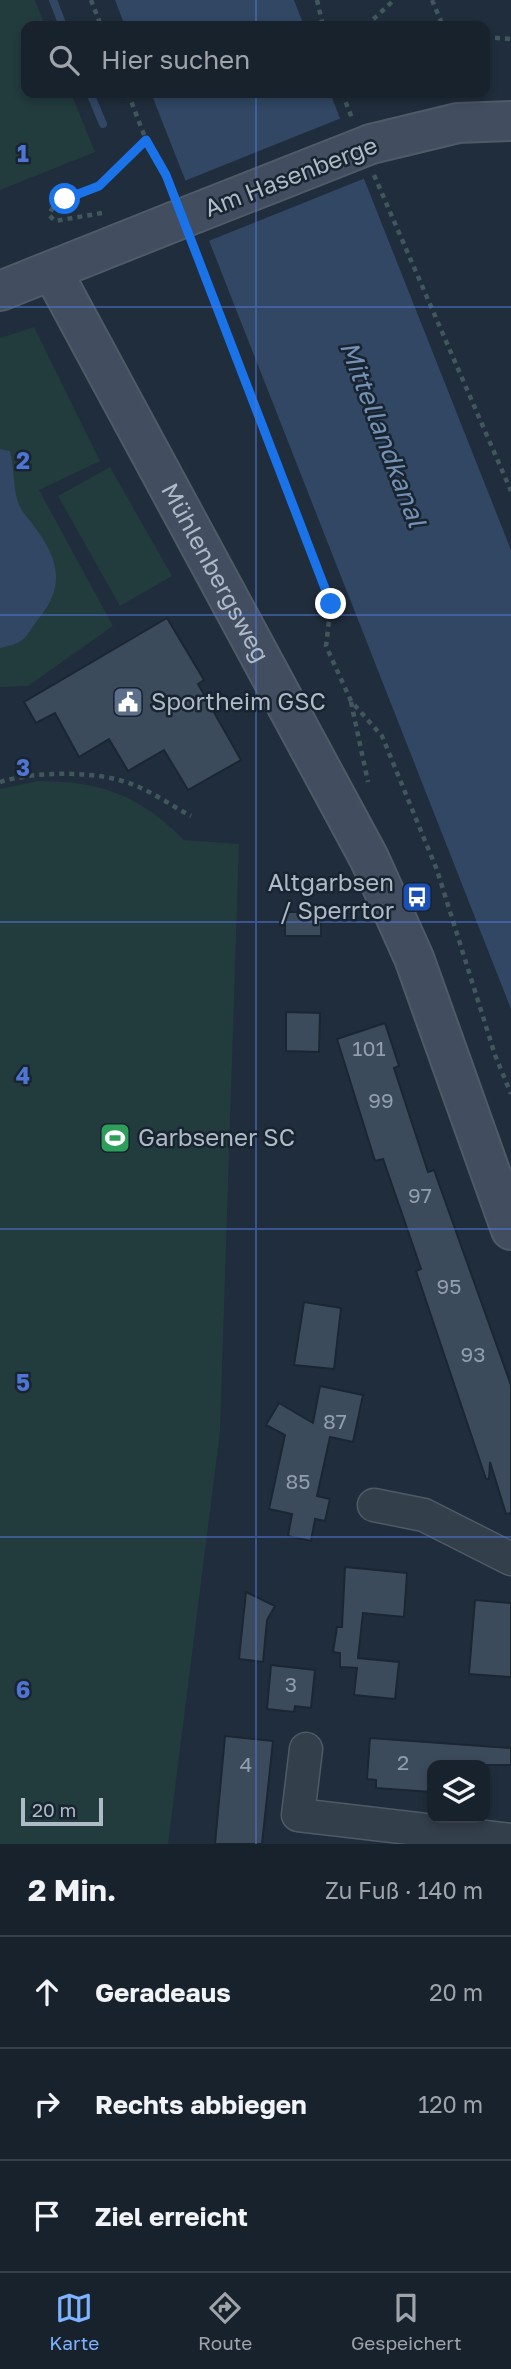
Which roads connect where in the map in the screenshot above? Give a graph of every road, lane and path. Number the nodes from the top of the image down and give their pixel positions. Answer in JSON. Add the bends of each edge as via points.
{"nodes":[{"id":1,"x":91,"y":0,"type":"edge"},
{"id":2,"x":317,"y":0,"type":"edge"},
{"id":3,"x":394,"y":0,"type":"edge"},
{"id":4,"x":432,"y":0,"type":"edge"},
{"id":5,"x":99,"y":21,"type":"edge"},
{"id":6,"x":322,"y":21,"type":"edge"},
{"id":7,"x":371,"y":21,"type":"edge"},
{"id":8,"x":441,"y":21,"type":"edge"},
{"id":9,"x":490,"y":37,"type":"edge"},
{"id":10,"x":511,"y":39,"type":"edge"},
{"id":11,"x":130,"y":98,"type":"edge"},
{"id":12,"x":511,"y":121,"type":"edge"},
{"id":13,"x":146,"y":140,"type":"junction"},
{"id":14,"x":373,"y":161,"type":"junction"},
{"id":15,"x":105,"y":212,"type":"dead end"},
{"id":16,"x":181,"y":222,"type":"junction"},
{"id":17,"x":52,"y":271,"type":"junction"},
{"id":18,"x":0,"y":291,"type":"edge"},
{"id":19,"x":511,"y":491,"type":"edge"},
{"id":20,"x":351,"y":701,"type":"junction"},
{"id":21,"x":367,"y":778,"type":"dead end"},
{"id":22,"x":0,"y":782,"type":"edge"},
{"id":23,"x":191,"y":817,"type":"dead end"},
{"id":24,"x":511,"y":1094,"type":"edge"},
{"id":25,"x":511,"y":1230,"type":"edge"},
{"id":26,"x":374,"y":1505,"type":"dead end"},
{"id":27,"x":511,"y":1559,"type":"edge"},
{"id":28,"x":306,"y":1749,"type":"dead end"},
{"id":29,"x":511,"y":1840,"type":"edge"}],
"edges":[{"from":1,"to":5,"type":"path"},
{"from":2,"to":6,"type":"path"},
{"from":3,"to":7,"type":"path"},
{"from":4,"to":8,"type":"path"},
{"from":9,"to":10,"type":"path"},
{"from":11,"to":13,"type":"path"},
{"from":12,"to":14,"type":"street","name":"Am Hasenberge","via":[[458,123]]},
{"from":13,"to":15,"type":"path","via":[[99,186],[65,199],[49,215],[55,220]]},
{"from":13,"to":16,"type":"path"},
{"from":14,"to":16,"type":"street","name":"Am Hasenberge","bridge":true},
{"from":14,"to":19,"type":"path"},
{"from":16,"to":17,"type":"street","name":"Am Hasenberge"},
{"from":16,"to":20,"type":"path","via":[[331,604],[326,646]]},
{"from":17,"to":18,"type":"street","name":"Am Hasenberge"},
{"from":17,"to":25,"type":"street","name":"Mühlenbergsweg","via":[[369,858],[414,958]]},
{"from":20,"to":21,"type":"path"},
{"from":20,"to":24,"type":"path","via":[[382,736],[432,858]]},
{"from":22,"to":23,"type":"path","via":[[26,774],[73,774],[132,784]]},
{"from":26,"to":27,"type":"street","via":[[424,1515]]},
{"from":28,"to":29,"type":"street","via":[[298,1815]]}]}
